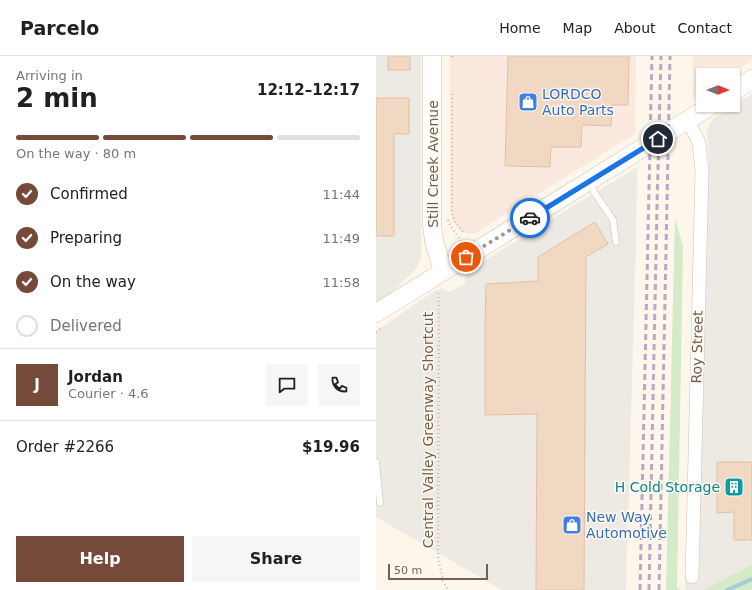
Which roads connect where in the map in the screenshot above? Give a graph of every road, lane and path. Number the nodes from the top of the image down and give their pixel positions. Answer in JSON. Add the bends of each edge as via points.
{"nodes":[{"id":1,"x":432,"y":56,"type":"edge"},
{"id":2,"x":752,"y":80,"type":"edge"},
{"id":3,"x":740,"y":88,"type":"edge"},
{"id":4,"x":452,"y":94,"type":"dead end"},
{"id":5,"x":701,"y":112,"type":"edge"},
{"id":6,"x":688,"y":120,"type":"junction"},
{"id":7,"x":588,"y":182,"type":"junction"},
{"id":8,"x":447,"y":216,"type":"dead end"},
{"id":9,"x":464,"y":233,"type":"dead end"},
{"id":10,"x":459,"y":236,"type":"dead end"},
{"id":11,"x":616,"y":242,"type":"dead end"},
{"id":12,"x":443,"y":271,"type":"junction"},
{"id":13,"x":438,"y":292,"type":"dead end"},
{"id":14,"x":376,"y":313,"type":"edge"},
{"id":15,"x":376,"y":462,"type":"edge"},
{"id":16,"x":380,"y":503,"type":"dead end"},
{"id":17,"x":692,"y":576,"type":"dead end"},
{"id":18,"x":448,"y":590,"type":"edge"}],
"edges":[{"from":1,"to":12,"type":"street","name":"Still Creek Avenue","via":[[432,225]]},
{"from":2,"to":3,"type":"street"},
{"from":4,"to":9,"type":"path","via":[[452,213],[456,224]]},
{"from":5,"to":6,"type":"street"},
{"from":6,"to":7,"type":"street"},
{"from":6,"to":17,"type":"street","name":"Roy Street","via":[[700,143],[702,171]]},
{"from":7,"to":11,"type":"lane","via":[[613,220]]},
{"from":7,"to":12,"type":"street"},
{"from":8,"to":10,"type":"path","via":[[450,226]]},
{"from":12,"to":14,"type":"street"},
{"from":13,"to":18,"type":"path","name":"Central Valley Greenway Shortcut","via":[[438,557],[443,581]]},
{"from":15,"to":16,"type":"lane"}]}
